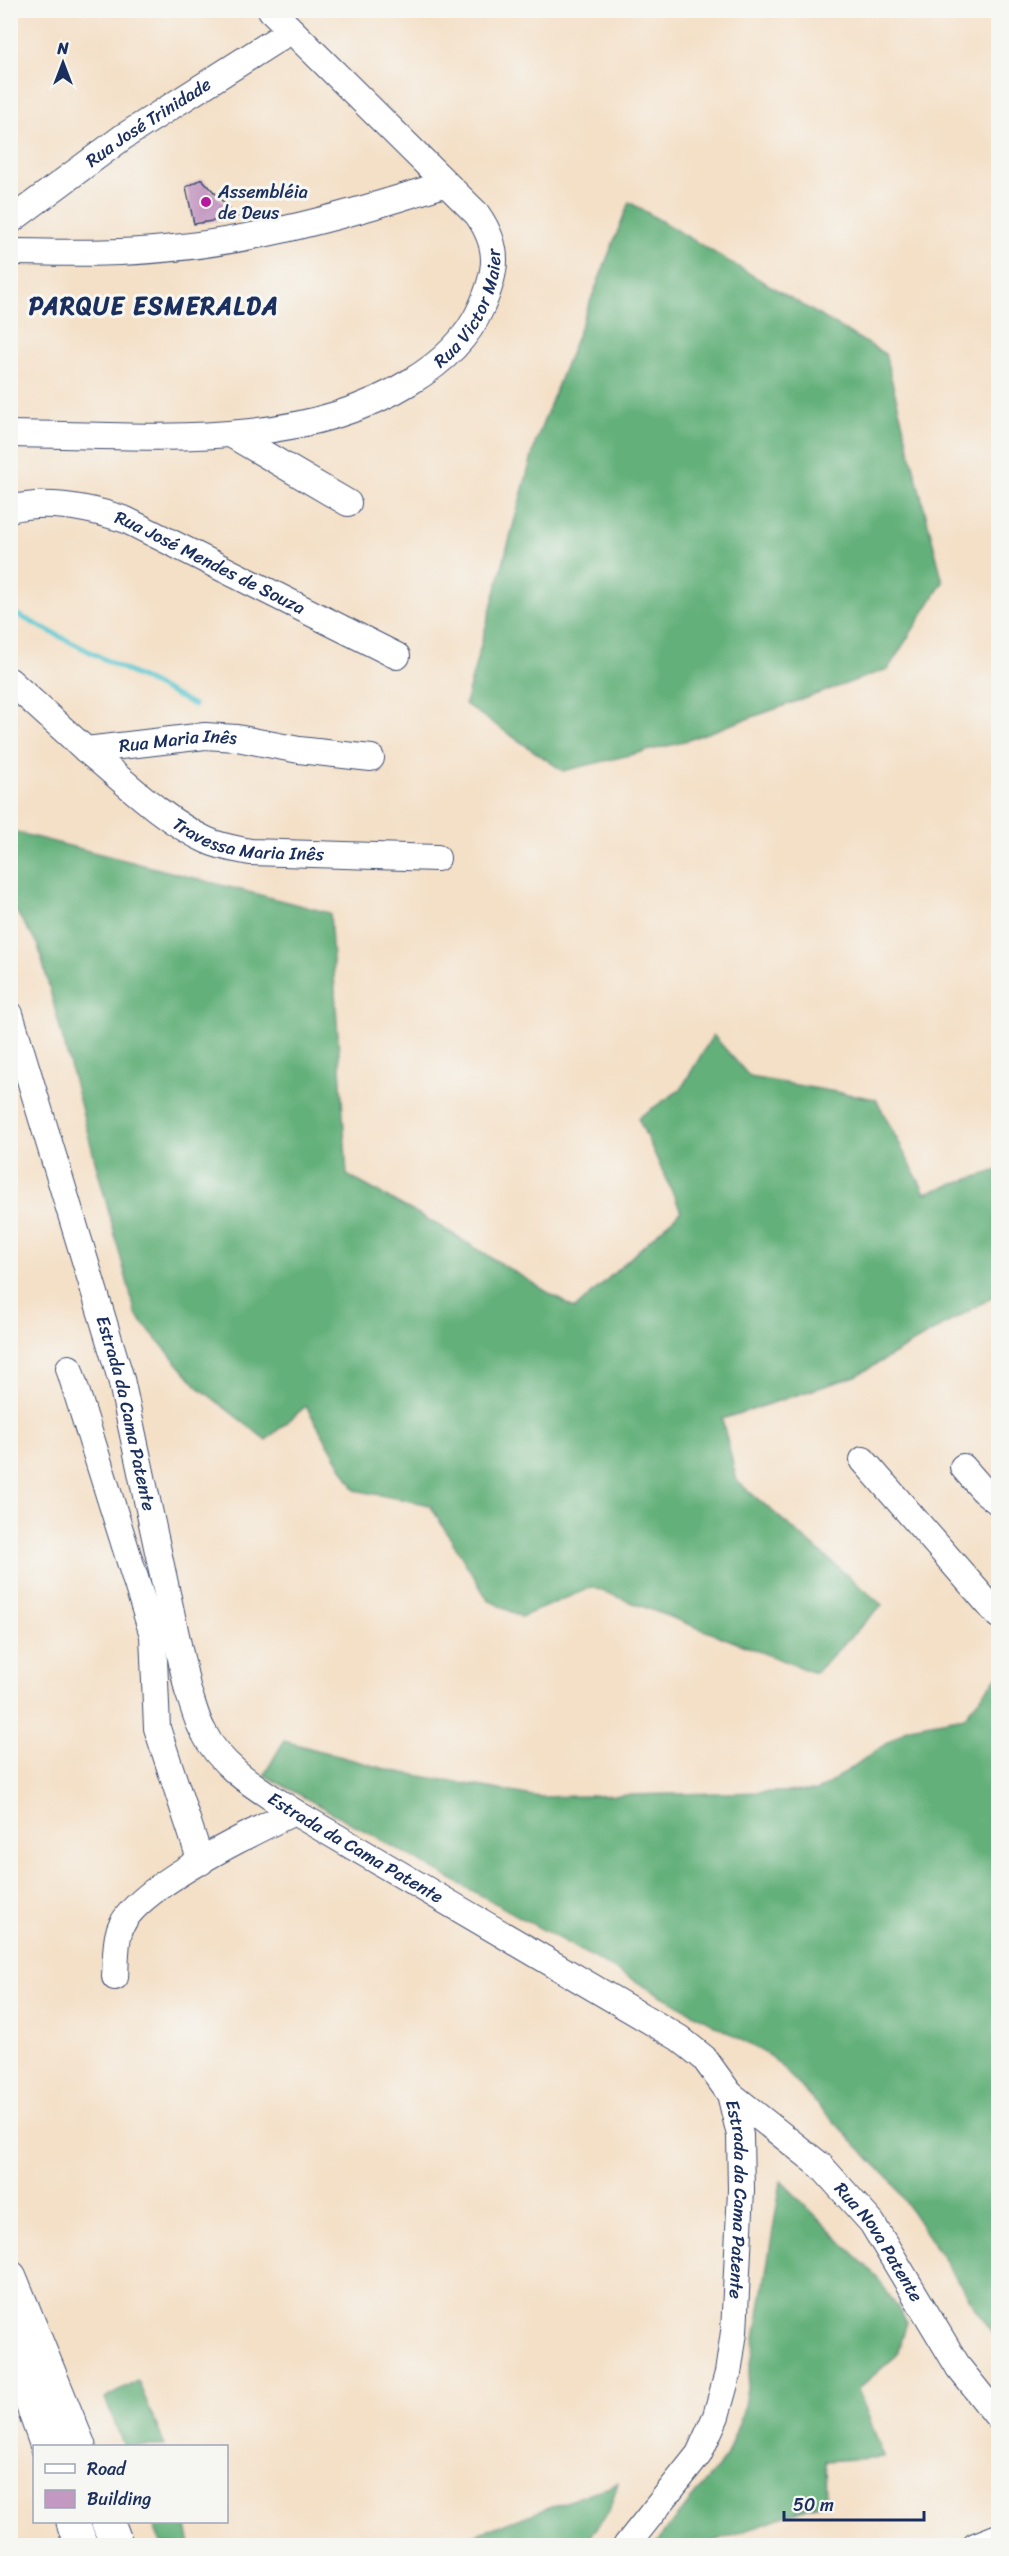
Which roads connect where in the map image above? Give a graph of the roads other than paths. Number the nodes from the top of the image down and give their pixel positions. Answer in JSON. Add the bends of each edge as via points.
{"nodes":[{"id":1,"x":271,"y":10,"type":"edge"},
{"id":2,"x":290,"y":30,"type":"junction"},
{"id":3,"x":444,"y":184,"type":"junction"},
{"id":4,"x":10,"y":221,"type":"edge"},
{"id":5,"x":10,"y":252,"type":"edge"},
{"id":6,"x":10,"y":434,"type":"edge"},
{"id":7,"x":232,"y":435,"type":"junction"},
{"id":8,"x":348,"y":503,"type":"dead end"},
{"id":9,"x":10,"y":509,"type":"edge"},
{"id":10,"x":397,"y":656,"type":"dead end"},
{"id":11,"x":10,"y":681,"type":"edge"},
{"id":12,"x":86,"y":750,"type":"junction"},
{"id":13,"x":371,"y":758,"type":"dead end"},
{"id":14,"x":437,"y":858,"type":"dead end"},
{"id":15,"x":10,"y":1014,"type":"edge"},
{"id":16,"x":69,"y":1368,"type":"dead end"},
{"id":17,"x":863,"y":1460,"type":"dead end"},
{"id":18,"x":963,"y":1467,"type":"dead end"},
{"id":19,"x":999,"y":1502,"type":"edge"},
{"id":20,"x":999,"y":1615,"type":"edge"},
{"id":21,"x":294,"y":1812,"type":"junction"},
{"id":22,"x":201,"y":1862,"type":"junction"},
{"id":23,"x":115,"y":1977,"type":"dead end"},
{"id":24,"x":730,"y":2094,"type":"junction"},
{"id":25,"x":10,"y":2277,"type":"edge"},
{"id":26,"x":10,"y":2342,"type":"edge"},
{"id":27,"x":999,"y":2417,"type":"edge"},
{"id":28,"x":47,"y":2445,"type":"edge"},
{"id":29,"x":80,"y":2445,"type":"edge"},
{"id":30,"x":73,"y":2523,"type":"edge"},
{"id":31,"x":108,"y":2523,"type":"edge"},
{"id":32,"x":999,"y":2537,"type":"edge"},
{"id":33,"x":81,"y":2546,"type":"edge"},
{"id":34,"x":117,"y":2546,"type":"edge"},
{"id":35,"x":626,"y":2546,"type":"edge"},
{"id":36,"x":975,"y":2546,"type":"edge"}],
"edges":[{"from":1,"to":2,"type":"street","name":"Rua Victor Maier"},
{"from":2,"to":3,"type":"street","name":"Rua Victor Maier"},
{"from":2,"to":4,"type":"street","name":"Rua José Trinidade","via":[[123,137]]},
{"from":3,"to":5,"type":"street","via":[[298,226],[212,242],[122,252]]},
{"from":3,"to":7,"type":"street","name":"Rua Victor Maier","via":[[477,214],[488,230],[495,265],[477,316],[459,343],[431,370],[384,399],[335,417]]},
{"from":6,"to":7,"type":"street","name":"Rua Victor Maier"},
{"from":7,"to":8,"type":"street"},
{"from":9,"to":10,"type":"street","name":"Rua José Mendes de Souza","via":[[51,505],[92,508],[126,520]]},
{"from":11,"to":12,"type":"street"},
{"from":12,"to":13,"type":"street","name":"Rua Maria Inês","via":[[205,736]]},
{"from":12,"to":14,"type":"street","name":"Travessa Maria Inês","via":[[175,821],[222,847],[251,852]]},
{"from":15,"to":21,"type":"street","name":"Estrada da Cama Patente","via":[[121,1379],[188,1691],[203,1731],[221,1758]]},
{"from":16,"to":22,"type":"street","via":[[153,1635],[161,1748]]},
{"from":17,"to":20,"type":"street"},
{"from":18,"to":19,"type":"street"},
{"from":21,"to":22,"type":"street"},
{"from":21,"to":24,"type":"street","name":"Estrada da Cama Patente","via":[[679,2038],[704,2058]]},
{"from":22,"to":23,"type":"street","via":[[135,1905],[119,1930]]},
{"from":24,"to":27,"type":"street","name":"Rua Nova Patente","via":[[821,2166],[872,2223],[959,2368]]},
{"from":24,"to":35,"type":"street","name":"Estrada da Cama Patente","via":[[740,2135],[741,2190],[734,2332],[728,2373],[716,2416],[699,2454]]},
{"from":25,"to":29,"type":"highway"},
{"from":26,"to":28,"type":"highway"},
{"from":30,"to":33,"type":"highway"},
{"from":31,"to":34,"type":"highway"},
{"from":32,"to":36,"type":"street"}]}
